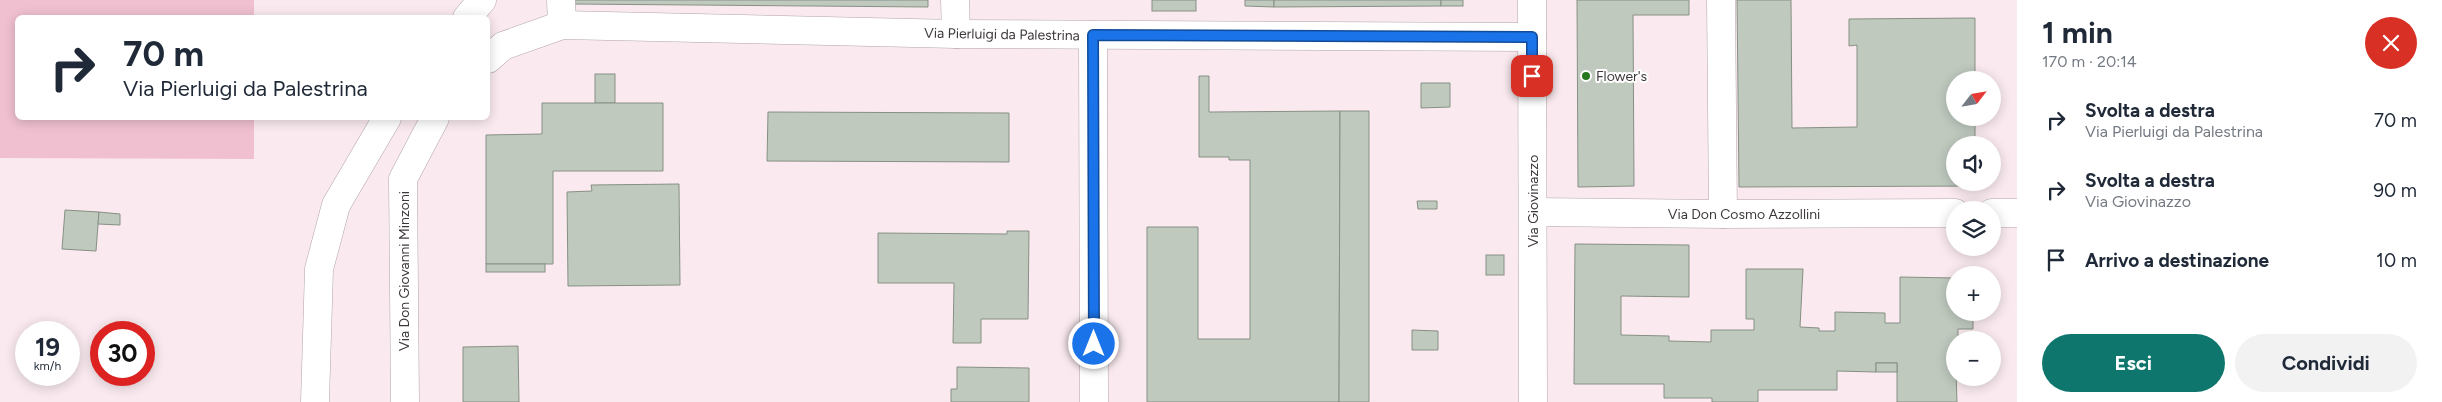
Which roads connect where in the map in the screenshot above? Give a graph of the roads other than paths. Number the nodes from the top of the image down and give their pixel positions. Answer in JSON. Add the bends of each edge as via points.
{"nodes":[{"id":1,"x":482,"y":0,"type":"edge"},
{"id":2,"x":955,"y":0,"type":"edge"},
{"id":3,"x":1532,"y":0,"type":"edge"},
{"id":4,"x":1721,"y":0,"type":"edge"},
{"id":5,"x":562,"y":13,"type":"edge"},
{"id":6,"x":470,"y":15,"type":"edge"},
{"id":7,"x":956,"y":34,"type":"junction"},
{"id":8,"x":1093,"y":35,"type":"junction"},
{"id":9,"x":1532,"y":37,"type":"junction"},
{"id":10,"x":490,"y":57,"type":"edge"},
{"id":11,"x":386,"y":120,"type":"edge"},
{"id":12,"x":434,"y":120,"type":"edge"},
{"id":13,"x":1533,"y":212,"type":"junction"},
{"id":14,"x":1946,"y":213,"type":"edge"},
{"id":15,"x":2001,"y":213,"type":"edge"},
{"id":16,"x":2017,"y":213,"type":"edge"},
{"id":17,"x":1724,"y":214,"type":"junction"},
{"id":18,"x":315,"y":402,"type":"edge"},
{"id":19,"x":405,"y":402,"type":"edge"},
{"id":20,"x":1094,"y":402,"type":"edge"},
{"id":21,"x":1533,"y":402,"type":"edge"}],
"edges":[{"from":1,"to":6,"type":"street"},
{"from":2,"to":7,"type":"street"},
{"from":3,"to":9,"type":"street","name":"Via Giovinazzo"},
{"from":4,"to":17,"type":"street"},
{"from":5,"to":7,"type":"street","name":"Via Pierluigi da Palestrina"},
{"from":5,"to":10,"type":"street","via":[[503,46]]},
{"from":7,"to":8,"type":"street","name":"Via Pierluigi da Palestrina"},
{"from":8,"to":9,"type":"street","name":"Via Pierluigi da Palestrina"},
{"from":8,"to":20,"type":"street"},
{"from":9,"to":13,"type":"street","name":"Via Giovinazzo"},
{"from":11,"to":18,"type":"street","via":[[336,205],[319,269]]},
{"from":12,"to":19,"type":"street","name":"Via Don Giovanni Minzoni","via":[[404,179]]},
{"from":13,"to":17,"type":"street","name":"Via Don Cosmo Azzollini"},
{"from":13,"to":21,"type":"street","name":"Via Giovinazzo"},
{"from":14,"to":17,"type":"street","name":"Via Don Cosmo Azzollini"},
{"from":15,"to":16,"type":"street"}]}
